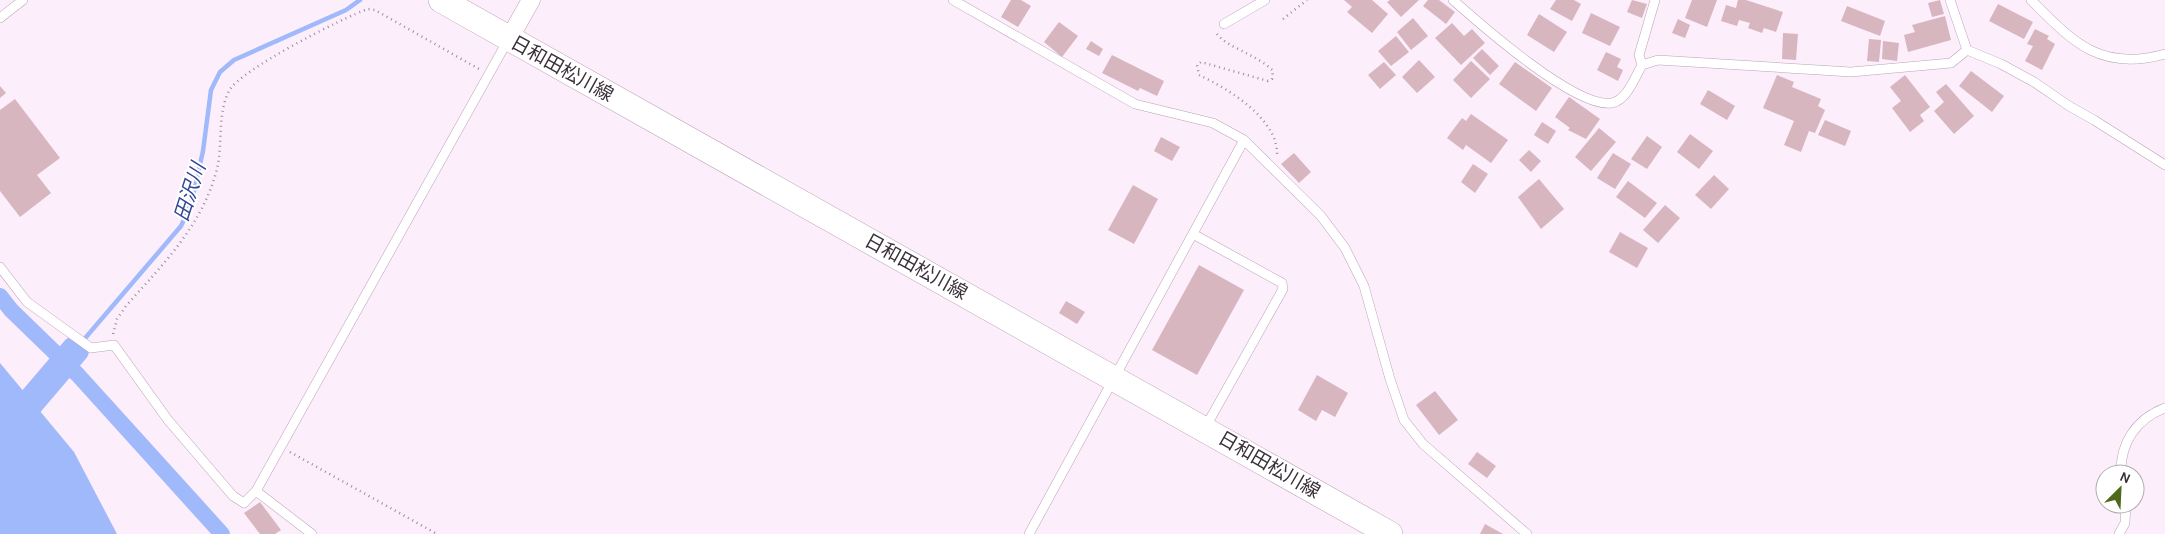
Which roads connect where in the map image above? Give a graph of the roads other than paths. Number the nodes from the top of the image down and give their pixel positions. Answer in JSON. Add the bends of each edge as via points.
{"nodes":[{"id":1,"x":23,"y":0,"type":"edge"},
{"id":2,"x":441,"y":0,"type":"edge"},
{"id":3,"x":531,"y":0,"type":"edge"},
{"id":4,"x":953,"y":0,"type":"edge"},
{"id":5,"x":1265,"y":0,"type":"edge"},
{"id":6,"x":1453,"y":0,"type":"edge"},
{"id":7,"x":1655,"y":0,"type":"edge"},
{"id":8,"x":1950,"y":0,"type":"edge"},
{"id":9,"x":2031,"y":0,"type":"edge"},
{"id":10,"x":0,"y":18,"type":"edge"},
{"id":11,"x":1224,"y":24,"type":"road end"},
{"id":12,"x":508,"y":39,"type":"junction"},
{"id":13,"x":1966,"y":50,"type":"junction"},
{"id":14,"x":2165,"y":54,"type":"edge"},
{"id":15,"x":1642,"y":65,"type":"junction"},
{"id":16,"x":1244,"y":140,"type":"junction"},
{"id":17,"x":2165,"y":165,"type":"edge"},
{"id":18,"x":1193,"y":234,"type":"junction"},
{"id":19,"x":0,"y":267,"type":"edge"},
{"id":20,"x":1115,"y":379,"type":"junction"},
{"id":21,"x":2165,"y":408,"type":"edge"},
{"id":22,"x":1205,"y":428,"type":"junction"},
{"id":23,"x":2120,"y":464,"type":"edge"},
{"id":24,"x":256,"y":491,"type":"junction"},
{"id":25,"x":2125,"y":514,"type":"edge"},
{"id":26,"x":312,"y":534,"type":"edge"},
{"id":27,"x":1029,"y":534,"type":"edge"},
{"id":28,"x":1390,"y":534,"type":"edge"},
{"id":29,"x":1527,"y":534,"type":"edge"},
{"id":30,"x":2119,"y":534,"type":"edge"}],
"edges":[{"from":1,"to":10,"type":"lane"},
{"from":2,"to":12,"type":"main road","name":"日和田松川線"},
{"from":3,"to":12,"type":"street"},
{"from":4,"to":16,"type":"lane","via":[[1135,104],[1214,123]]},
{"from":5,"to":11,"type":"lane"},
{"from":6,"to":15,"type":"lane","via":[[1494,37],[1535,66],[1598,102],[1613,103],[1623,96]]},
{"from":7,"to":15,"type":"lane","via":[[1638,55]]},
{"from":8,"to":13,"type":"lane"},
{"from":9,"to":14,"type":"lane","via":[[2065,34],[2091,51],[2124,59]]},
{"from":12,"to":20,"type":"main road","name":"日和田松川線"},
{"from":12,"to":24,"type":"lane"},
{"from":13,"to":15,"type":"lane","via":[[1951,63],[1884,71],[1851,72],[1658,60]]},
{"from":13,"to":17,"type":"lane","via":[[2034,82]]},
{"from":16,"to":18,"type":"lane"},
{"from":16,"to":29,"type":"lane","via":[[1320,216],[1345,248],[1364,286],[1404,420],[1423,444]]},
{"from":18,"to":20,"type":"lane"},
{"from":18,"to":22,"type":"lane","via":[[1282,283],[1283,289]]},
{"from":19,"to":24,"type":"lane","via":[[27,302],[73,337],[91,348],[114,345],[168,420],[233,496],[244,503]]},
{"from":20,"to":22,"type":"main road","name":"日和田松川線"},
{"from":20,"to":27,"type":"lane"},
{"from":21,"to":23,"type":"lane","via":[[2148,414],[2129,435]]},
{"from":22,"to":28,"type":"main road","name":"日和田松川線"},
{"from":24,"to":26,"type":"lane"},
{"from":25,"to":30,"type":"lane"}]}
